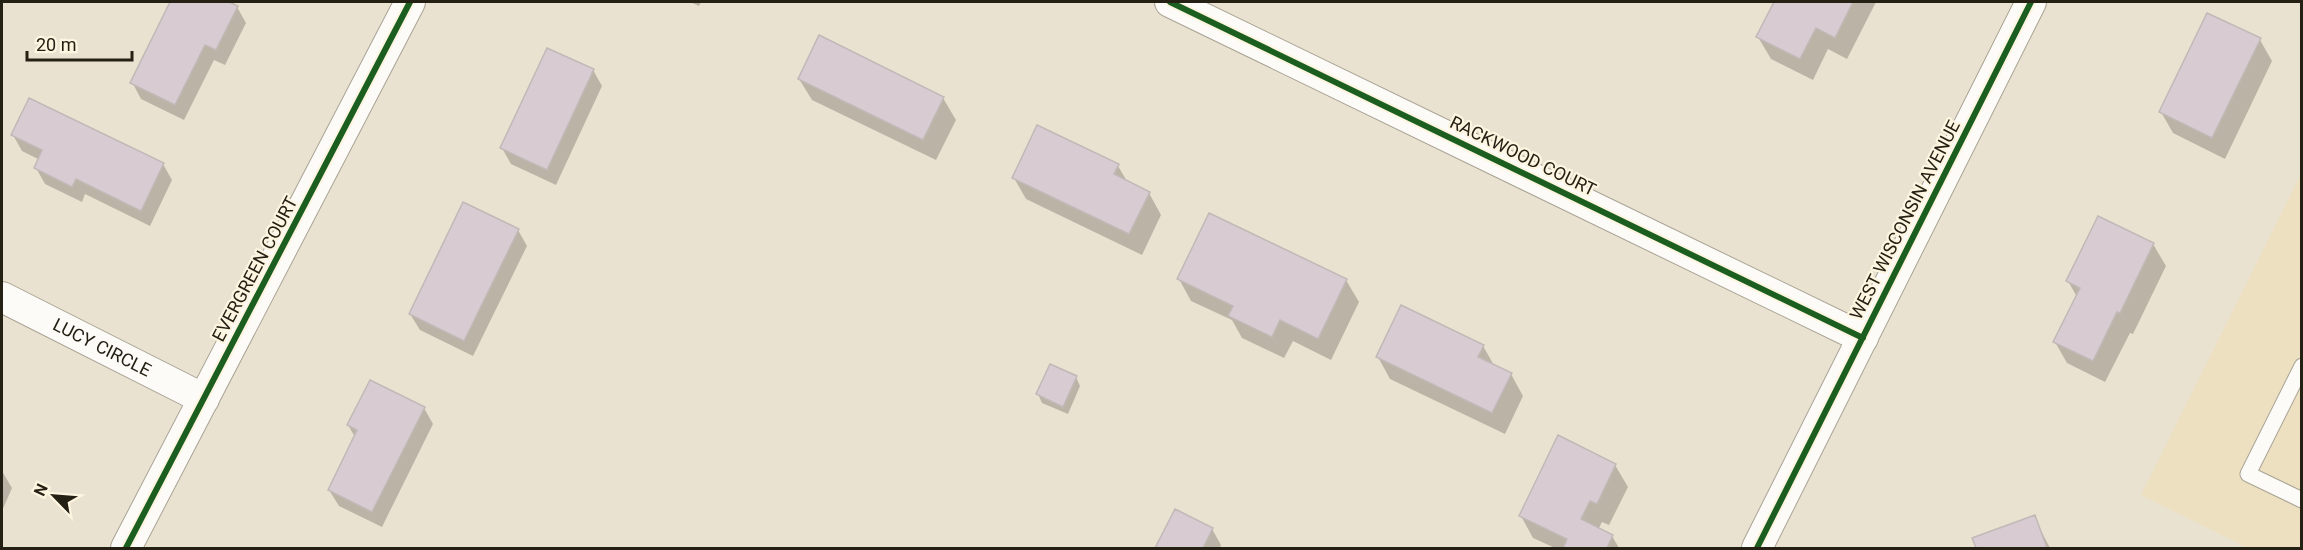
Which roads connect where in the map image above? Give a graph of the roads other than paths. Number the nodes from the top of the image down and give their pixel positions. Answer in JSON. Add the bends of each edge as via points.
{"nodes":[{"id":1,"x":410,"y":2,"type":"edge"},
{"id":2,"x":1170,"y":2,"type":"edge"},
{"id":3,"x":2031,"y":2,"type":"edge"},
{"id":4,"x":2,"y":297,"type":"edge"},
{"id":5,"x":1863,"y":338,"type":"junction"},
{"id":6,"x":2301,"y":366,"type":"edge"},
{"id":7,"x":204,"y":399,"type":"junction"},
{"id":8,"x":2301,"y":500,"type":"edge"},
{"id":9,"x":126,"y":549,"type":"edge"},
{"id":10,"x":1757,"y":549,"type":"edge"}],
"edges":[{"from":1,"to":7,"type":"street","name":"EVERGREEN COURT"},
{"from":2,"to":5,"type":"street","name":"RACKWOOD COURT"},
{"from":3,"to":5,"type":"street","name":"WEST WISCONSIN AVENUE"},
{"from":4,"to":7,"type":"street","name":"LUCY CIRCLE"},
{"from":5,"to":10,"type":"street","name":"WEST WISCONSIN AVENUE"},
{"from":6,"to":8,"type":"lane","via":[[2248,474]]},
{"from":7,"to":9,"type":"street","name":"EVERGREEN COURT"}]}
